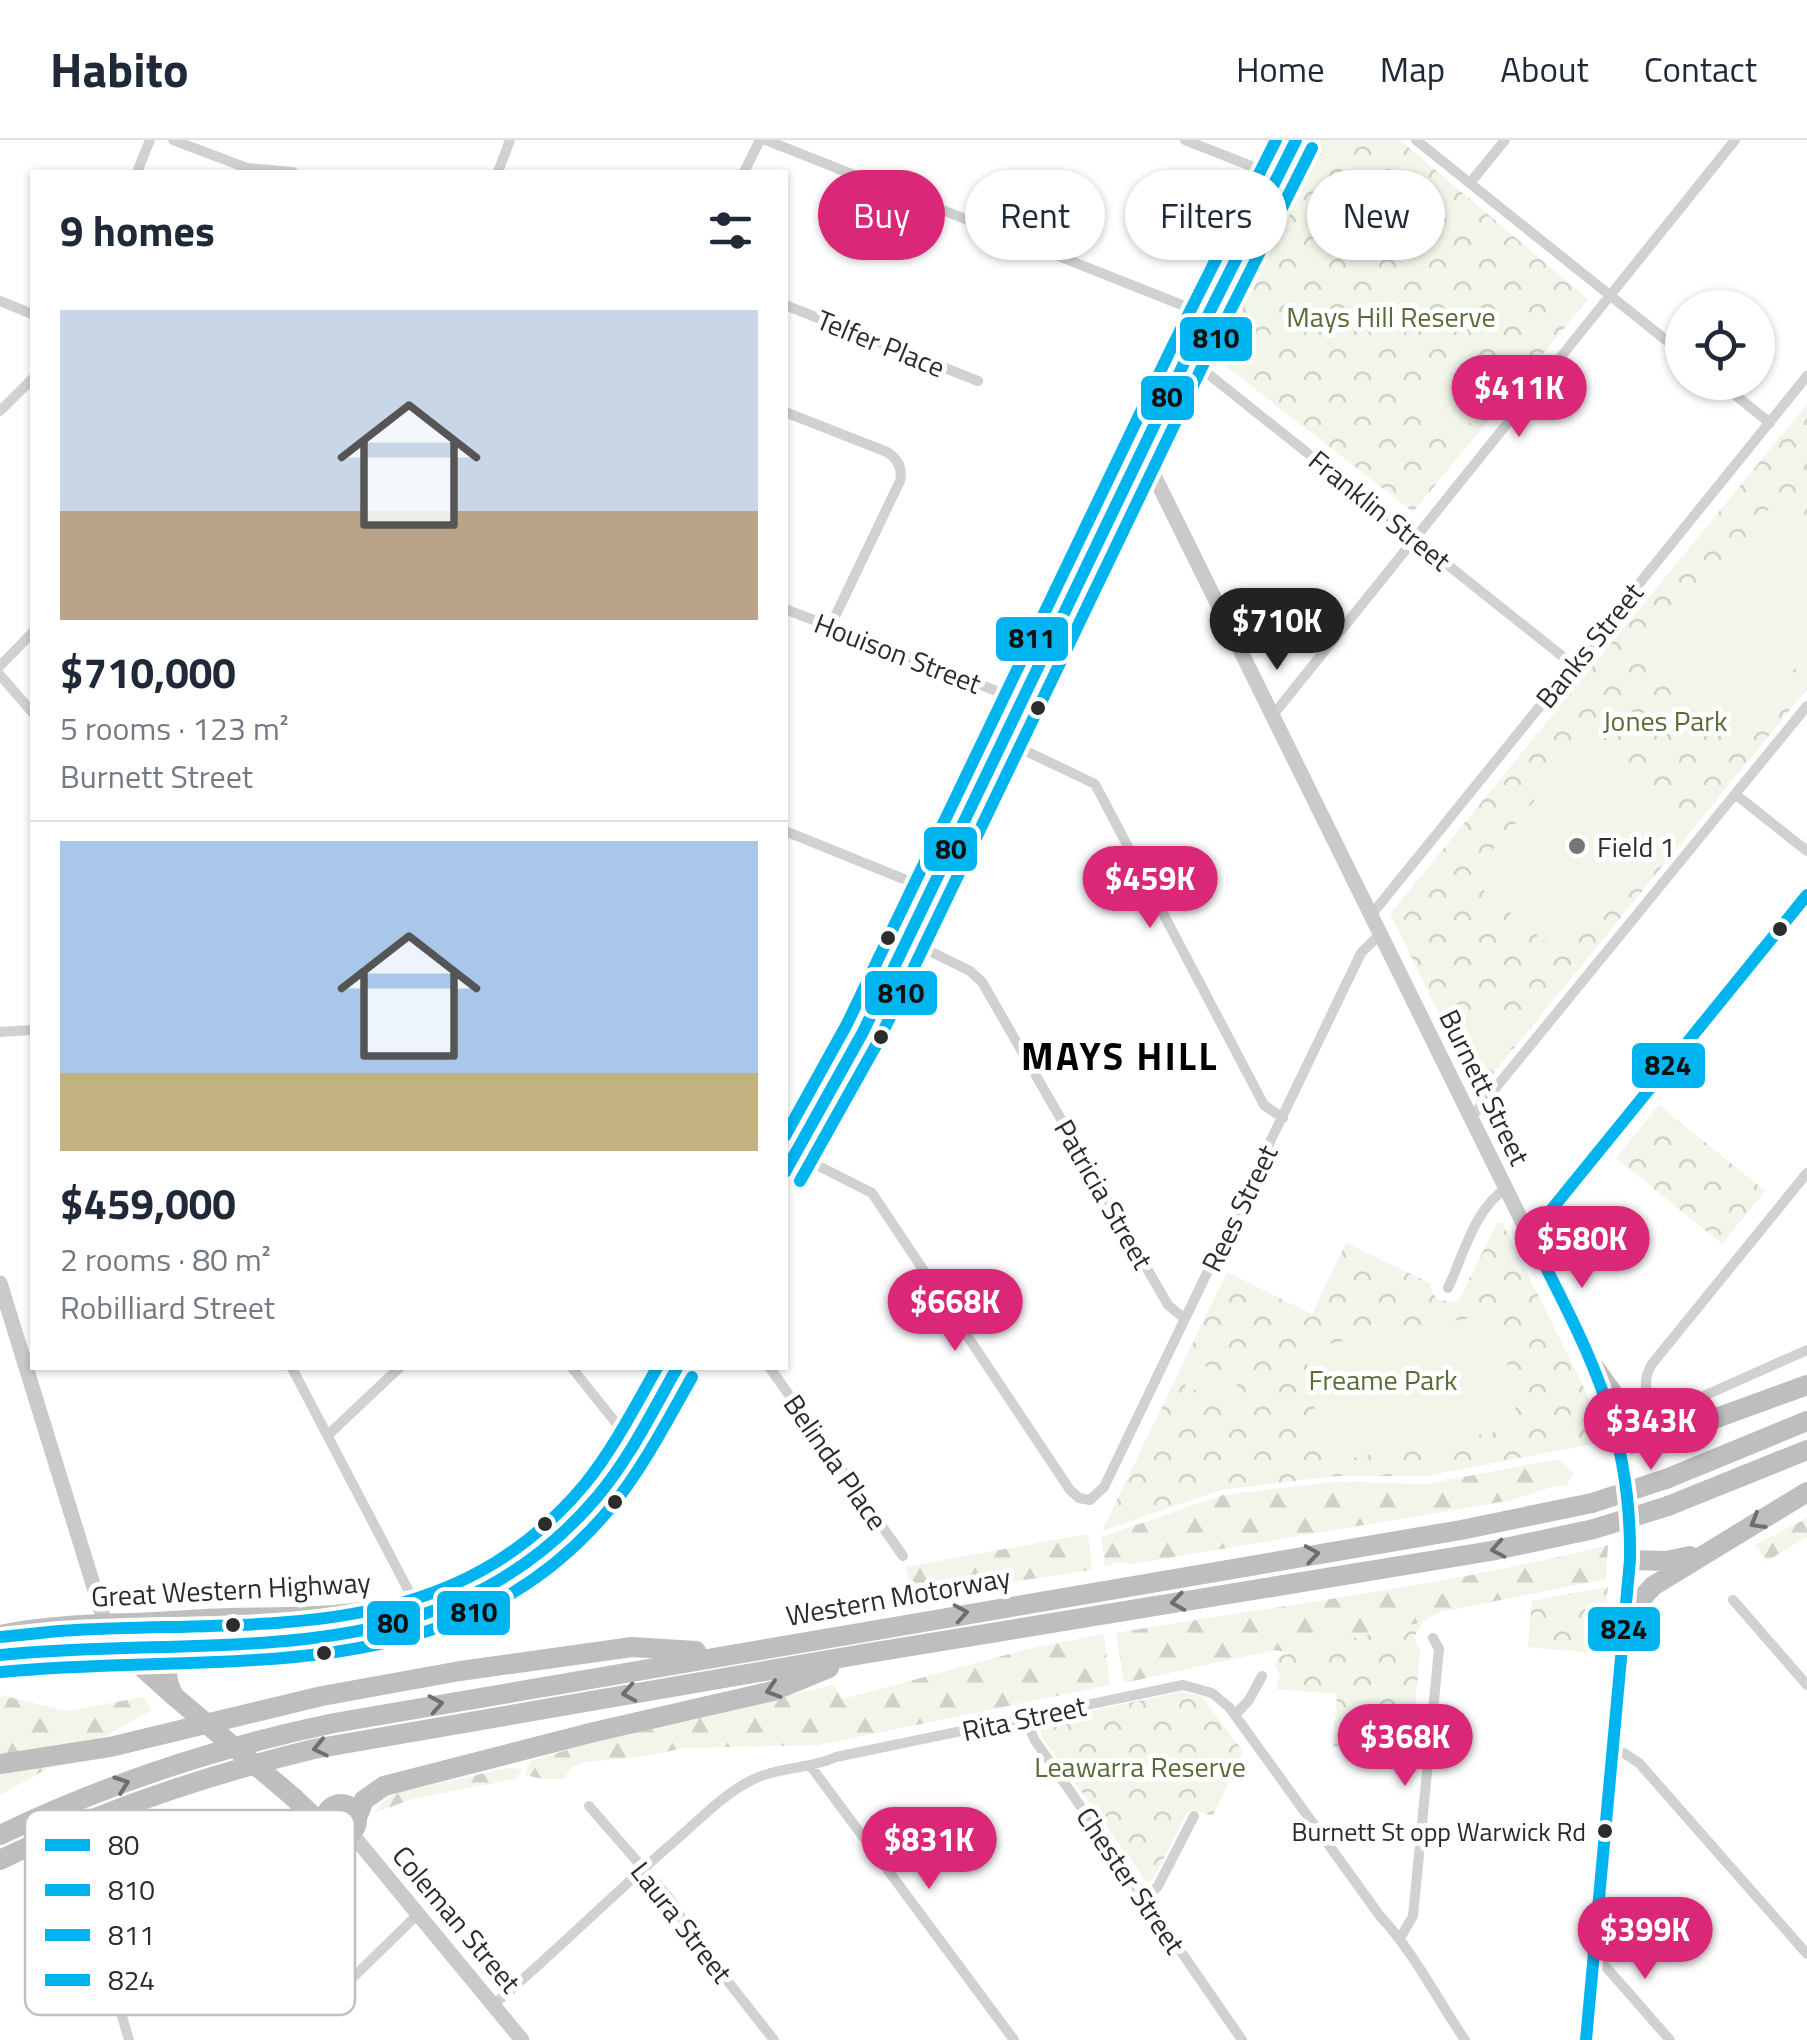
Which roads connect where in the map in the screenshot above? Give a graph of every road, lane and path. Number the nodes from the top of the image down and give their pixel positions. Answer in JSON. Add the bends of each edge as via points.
{"nodes":[{"id":1,"x":150,"y":140,"type":"edge"},
{"id":2,"x":174,"y":140,"type":"edge"},
{"id":3,"x":510,"y":140,"type":"edge"},
{"id":4,"x":763,"y":140,"type":"edge"},
{"id":5,"x":1186,"y":140,"type":"edge"},
{"id":6,"x":1279,"y":140,"type":"edge"},
{"id":7,"x":1296,"y":140,"type":"edge"},
{"id":8,"x":1416,"y":140,"type":"edge"},
{"id":9,"x":1505,"y":140,"type":"edge"},
{"id":10,"x":1735,"y":140,"type":"edge"},
{"id":11,"x":138,"y":170,"type":"edge"},
{"id":12,"x":270,"y":170,"type":"edge"},
{"id":13,"x":499,"y":170,"type":"edge"},
{"id":14,"x":745,"y":170,"type":"edge"},
{"id":15,"x":1262,"y":170,"type":"edge"},
{"id":16,"x":1273,"y":170,"type":"edge"},
{"id":17,"x":1275,"y":170,"type":"edge"},
{"id":18,"x":1470,"y":183,"type":"junction"},
{"id":19,"x":1225,"y":260,"type":"edge"},
{"id":20,"x":1233,"y":260,"type":"edge"},
{"id":21,"x":1609,"y":295,"type":"junction"},
{"id":22,"x":0,"y":301,"type":"edge"},
{"id":23,"x":788,"y":305,"type":"edge"},
{"id":24,"x":1197,"y":312,"type":"junction"},
{"id":25,"x":30,"y":313,"type":"edge"},
{"id":26,"x":1665,"y":339,"type":"edge"},
{"id":27,"x":1188,"y":357,"type":"junction"},
{"id":28,"x":1807,"y":376,"type":"edge"},
{"id":29,"x":30,"y":381,"type":"edge"},
{"id":30,"x":978,"y":381,"type":"dead end"},
{"id":31,"x":1741,"y":400,"type":"edge"},
{"id":32,"x":0,"y":410,"type":"edge"},
{"id":33,"x":788,"y":413,"type":"edge"},
{"id":34,"x":1770,"y":423,"type":"junction"},
{"id":35,"x":1138,"y":443,"type":"junction"},
{"id":36,"x":1415,"y":538,"type":"junction"},
{"id":37,"x":788,"y":610,"type":"edge"},
{"id":38,"x":830,"y":626,"type":"junction"},
{"id":39,"x":30,"y":635,"type":"edge"},
{"id":40,"x":1572,"y":664,"type":"junction"},
{"id":41,"x":0,"y":666,"type":"edge"},
{"id":42,"x":0,"y":676,"type":"edge"},
{"id":43,"x":1012,"y":697,"type":"junction"},
{"id":44,"x":1807,"y":706,"type":"edge"},
{"id":45,"x":30,"y":710,"type":"edge"},
{"id":46,"x":1273,"y":714,"type":"junction"},
{"id":47,"x":1003,"y":740,"type":"junction"},
{"id":48,"x":1736,"y":794,"type":"junction"},
{"id":49,"x":788,"y":832,"type":"edge"},
{"id":50,"x":1807,"y":852,"type":"edge"},
{"id":51,"x":921,"y":886,"type":"junction"},
{"id":52,"x":1807,"y":895,"type":"edge"},
{"id":53,"x":1372,"y":914,"type":"junction"},
{"id":54,"x":1380,"y":934,"type":"junction"},
{"id":55,"x":907,"y":940,"type":"junction"},
{"id":56,"x":30,"y":1030,"type":"edge"},
{"id":57,"x":0,"y":1032,"type":"edge"},
{"id":58,"x":1282,"y":1118,"type":"junction"},
{"id":59,"x":1472,"y":1118,"type":"junction"},
{"id":60,"x":788,"y":1158,"type":"edge"},
{"id":61,"x":1807,"y":1174,"type":"edge"},
{"id":62,"x":1507,"y":1188,"type":"junction"},
{"id":63,"x":1530,"y":1236,"type":"junction"},
{"id":64,"x":0,"y":1283,"type":"edge"},
{"id":65,"x":1448,"y":1288,"type":"dead end"},
{"id":66,"x":1185,"y":1319,"type":"junction"},
{"id":67,"x":6,"y":1324,"type":"edge"},
{"id":68,"x":1807,"y":1350,"type":"edge"},
{"id":69,"x":1594,"y":1367,"type":"junction"},
{"id":70,"x":293,"y":1370,"type":"edge"},
{"id":71,"x":397,"y":1370,"type":"edge"},
{"id":72,"x":574,"y":1370,"type":"edge"},
{"id":73,"x":660,"y":1370,"type":"edge"},
{"id":74,"x":676,"y":1370,"type":"edge"},
{"id":75,"x":771,"y":1370,"type":"edge"},
{"id":76,"x":1807,"y":1385,"type":"edge"},
{"id":77,"x":1708,"y":1421,"type":"junction"},
{"id":78,"x":1807,"y":1421,"type":"edge"},
{"id":79,"x":624,"y":1433,"type":"junction"},
{"id":80,"x":328,"y":1435,"type":"junction"},
{"id":81,"x":1623,"y":1446,"type":"junction"},
{"id":82,"x":1807,"y":1450,"type":"edge"},
{"id":83,"x":1807,"y":1492,"type":"edge"},
{"id":84,"x":1706,"y":1552,"type":"junction"},
{"id":85,"x":903,"y":1556,"type":"dead end"},
{"id":86,"x":1630,"y":1560,"type":"junction"},
{"id":87,"x":1733,"y":1600,"type":"dead end"},
{"id":88,"x":414,"y":1601,"type":"junction"},
{"id":89,"x":105,"y":1623,"type":"junction"},
{"id":90,"x":1624,"y":1625,"type":"junction"},
{"id":91,"x":0,"y":1635,"type":"edge"},
{"id":92,"x":1433,"y":1638,"type":"dead end"},
{"id":93,"x":228,"y":1642,"type":"junction"},
{"id":94,"x":118,"y":1648,"type":"junction"},
{"id":95,"x":728,"y":1654,"type":"junction"},
{"id":96,"x":863,"y":1654,"type":"junction"},
{"id":97,"x":0,"y":1655,"type":"edge"},
{"id":98,"x":1262,"y":1676,"type":"dead end"},
{"id":99,"x":1807,"y":1685,"type":"edge"},
{"id":100,"x":174,"y":1696,"type":"junction"},
{"id":101,"x":1235,"y":1715,"type":"junction"},
{"id":102,"x":1026,"y":1718,"type":"junction"},
{"id":103,"x":1611,"y":1752,"type":"junction"},
{"id":104,"x":0,"y":1764,"type":"edge"},
{"id":105,"x":812,"y":1768,"type":"junction"},
{"id":106,"x":294,"y":1797,"type":"junction"},
{"id":107,"x":589,"y":1806,"type":"dead end"},
{"id":108,"x":57,"y":1810,"type":"edge"},
{"id":109,"x":116,"y":1810,"type":"edge"},
{"id":110,"x":316,"y":1810,"type":"edge"},
{"id":111,"x":332,"y":1810,"type":"edge"},
{"id":112,"x":355,"y":1813,"type":"edge"},
{"id":113,"x":1194,"y":1816,"type":"dead end"},
{"id":114,"x":25,"y":1825,"type":"edge"},
{"id":115,"x":0,"y":1836,"type":"edge"},
{"id":116,"x":355,"y":1839,"type":"edge"},
{"id":117,"x":25,"y":1849,"type":"edge"},
{"id":118,"x":0,"y":1860,"type":"edge"},
{"id":119,"x":642,"y":1869,"type":"junction"},
{"id":120,"x":1144,"y":1900,"type":"junction"},
{"id":121,"x":416,"y":1916,"type":"junction"},
{"id":122,"x":1400,"y":1938,"type":"junction"},
{"id":123,"x":1804,"y":1946,"type":"edge"},
{"id":124,"x":1592,"y":1959,"type":"junction"},
{"id":125,"x":355,"y":1976,"type":"edge"},
{"id":126,"x":493,"y":2005,"type":"junction"},
{"id":127,"x":122,"y":2015,"type":"edge"},
{"id":128,"x":129,"y":2040,"type":"edge"},
{"id":129,"x":522,"y":2040,"type":"edge"},
{"id":130,"x":774,"y":2040,"type":"edge"},
{"id":131,"x":1014,"y":2040,"type":"edge"},
{"id":132,"x":1242,"y":2040,"type":"edge"},
{"id":133,"x":1465,"y":2040,"type":"edge"},
{"id":134,"x":1586,"y":2040,"type":"edge"},
{"id":135,"x":1670,"y":2040,"type":"edge"}],
"edges":[{"from":1,"to":11,"type":"street"},
{"from":2,"to":12,"type":"street"},
{"from":3,"to":13,"type":"street"},
{"from":4,"to":14,"type":"street"},
{"from":4,"to":24,"type":"street"},
{"from":5,"to":15,"type":"street"},
{"from":6,"to":16,"type":"highway"},
{"from":7,"to":17,"type":"highway"},
{"from":8,"to":18,"type":"street"},
{"from":9,"to":18,"type":"street"},
{"from":10,"to":21,"type":"street"},
{"from":18,"to":21,"type":"street"},
{"from":19,"to":24,"type":"highway"},
{"from":20,"to":27,"type":"highway"},
{"from":21,"to":26,"type":"street"},
{"from":21,"to":36,"type":"street"},
{"from":22,"to":25,"type":"street"},
{"from":23,"to":30,"type":"street","name":"Telfer Place"},
{"from":24,"to":35,"type":"highway"},
{"from":27,"to":35,"type":"highway"},
{"from":27,"to":36,"type":"street","name":"Franklin Street"},
{"from":28,"to":34,"type":"street","name":"Banks Street"},
{"from":29,"to":32,"type":"street"},
{"from":31,"to":34,"type":"street"},
{"from":33,"to":38,"type":"street","via":[[887,452],[901,471]]},
{"from":34,"to":40,"type":"street","name":"Banks Street"},
{"from":35,"to":43,"type":"highway"},
{"from":35,"to":46,"type":"main road","name":"Burnett Street"},
{"from":35,"to":47,"type":"highway"},
{"from":36,"to":40,"type":"street","name":"Franklin Street"},
{"from":36,"to":46,"type":"street"},
{"from":37,"to":38,"type":"street","name":"Houison Street"},
{"from":38,"to":43,"type":"street","name":"Houison Street"},
{"from":39,"to":41,"type":"street"},
{"from":40,"to":53,"type":"street","name":"Banks Street"},
{"from":42,"to":45,"type":"street"},
{"from":43,"to":51,"type":"highway"},
{"from":44,"to":48,"type":"street"},
{"from":46,"to":53,"type":"main road","name":"Burnett Street"},
{"from":47,"to":55,"type":"highway"},
{"from":47,"to":58,"type":"street","via":[[1095,784],[1264,1105]]},
{"from":48,"to":50,"type":"street"},
{"from":48,"to":59,"type":"street"},
{"from":49,"to":51,"type":"street"},
{"from":51,"to":60,"type":"highway"},
{"from":52,"to":63,"type":"street"},
{"from":53,"to":54,"type":"main road","name":"Burnett Street"},
{"from":54,"to":58,"type":"street","name":"Rees Street","via":[[1361,953]]},
{"from":54,"to":59,"type":"main road","name":"Burnett Street"},
{"from":55,"to":60,"type":"highway","via":[[863,1032]]},
{"from":55,"to":66,"type":"street","name":"Patricia Street","via":[[982,982],[1168,1306]]},
{"from":56,"to":57,"type":"street"},
{"from":58,"to":66,"type":"street","name":"Rees Street"},
{"from":59,"to":62,"type":"main road","name":"Burnett Street"},
{"from":60,"to":66,"type":"street","name":"Rees Street","via":[[869,1190],[1079,1498],[1090,1500],[1104,1488]]},
{"from":61,"to":68,"type":"street","via":[[1648,1368],[1644,1382],[1651,1400],[1665,1408],[1687,1405]]},
{"from":62,"to":63,"type":"main road","name":"Burnett Street"},
{"from":62,"to":65,"type":"street","via":[[1485,1209]]},
{"from":63,"to":69,"type":"main road","name":"Burnett Street"},
{"from":64,"to":67,"type":"main road"},
{"from":67,"to":89,"type":"main road"},
{"from":69,"to":77,"type":"highway","via":[[1644,1424]]},
{"from":69,"to":81,"type":"main road","name":"Burnett Street"},
{"from":70,"to":80,"type":"street"},
{"from":71,"to":80,"type":"street"},
{"from":72,"to":79,"type":"street"},
{"from":73,"to":79,"type":"highway","name":"Great Western Highway"},
{"from":74,"to":93,"type":"highway","name":"Great Western Highway","via":[[594,1501],[518,1570],[405,1622],[322,1637]]},
{"from":75,"to":85,"type":"street","name":"Belinda Place"},
{"from":76,"to":77,"type":"highway"},
{"from":77,"to":81,"type":"highway"},
{"from":95,"to":78,"type":"highway","name":"Western Motorway","one_way":true,"bridge":true,"via":[[1592,1503]]},
{"from":79,"to":88,"type":"highway","name":"Great Western Highway","via":[[578,1496],[538,1534],[491,1568]]},
{"from":80,"to":88,"type":"street"},
{"from":81,"to":86,"type":"main road","name":"Burnett Street"},
{"from":82,"to":96,"type":"highway","name":"Western Motorway","one_way":true,"bridge":true,"via":[[1594,1529]]},
{"from":83,"to":84,"type":"highway","one_way":true},
{"from":84,"to":86,"type":"highway"},
{"from":84,"to":90,"type":"highway","via":[[1647,1591]]},
{"from":86,"to":90,"type":"main road","name":"Burnett Street"},
{"from":87,"to":99,"type":"street"},
{"from":88,"to":89,"type":"highway","name":"Great Western Highway","via":[[333,1614]]},
{"from":89,"to":91,"type":"highway","name":"Great Western Highway"},
{"from":89,"to":94,"type":"highway","name":"Coleman Street"},
{"from":90,"to":103,"type":"main road","name":"Burnett Street"},
{"from":92,"to":122,"type":"street","via":[[1439,1650],[1413,1916]]},
{"from":93,"to":94,"type":"highway","name":"Great Western Highway"},
{"from":93,"to":100,"type":"highway","via":[[172,1656],[166,1674]]},
{"from":94,"to":97,"type":"highway","name":"Great Western Highway"},
{"from":94,"to":100,"type":"highway","name":"Coleman Street"},
{"from":95,"to":104,"type":"highway","via":[[632,1647],[563,1655],[322,1696],[163,1736]]},
{"from":108,"to":95,"type":"highway","name":"Western Motorway","one_way":true,"via":[[228,1748],[298,1730]]},
{"from":96,"to":109,"type":"highway","name":"Western Motorway","one_way":true,"via":[[389,1734],[272,1759]]},
{"from":96,"to":112,"type":"highway","one_way":true,"via":[[774,1691],[384,1786]]},
{"from":98,"to":101,"type":"street"},
{"from":100,"to":106,"type":"highway","name":"Coleman Street","bridge":true},
{"from":101,"to":102,"type":"street","name":"Rita Street","via":[[1212,1693],[1183,1684]]},
{"from":101,"to":122,"type":"street","name":"Rita Street"},
{"from":102,"to":105,"type":"street","name":"Rita Street"},
{"from":102,"to":120,"type":"street","name":"Chester Street"},
{"from":103,"to":123,"type":"street","via":[[1645,1769]]},
{"from":103,"to":124,"type":"main road","name":"Burnett Street"},
{"from":105,"to":119,"type":"street","name":"Rita Street","via":[[778,1770],[747,1783]]},
{"from":105,"to":131,"type":"street"},
{"from":106,"to":110,"type":"highway","name":"Coleman Street"},
{"from":106,"to":111,"type":"highway","name":"Coleman Street","via":[[336,1805]]},
{"from":107,"to":119,"type":"street","name":"Laura Street"},
{"from":113,"to":120,"type":"street"},
{"from":115,"to":114,"type":"highway","name":"Western Motorway","one_way":true},
{"from":116,"to":121,"type":"main road","name":"Coleman Street"},
{"from":117,"to":118,"type":"highway","name":"Western Motorway","one_way":true},
{"from":119,"to":126,"type":"street","name":"Rita Street"},
{"from":119,"to":130,"type":"street","name":"Laura Street"},
{"from":120,"to":132,"type":"street","name":"Chester Street"},
{"from":121,"to":125,"type":"street"},
{"from":121,"to":126,"type":"main road","name":"Coleman Street"},
{"from":122,"to":133,"type":"street","name":"Rita Street"},
{"from":124,"to":134,"type":"main road","name":"Burnett Street"},
{"from":124,"to":135,"type":"street"},
{"from":126,"to":129,"type":"main road","name":"Coleman Street"},
{"from":127,"to":128,"type":"street"}]}
